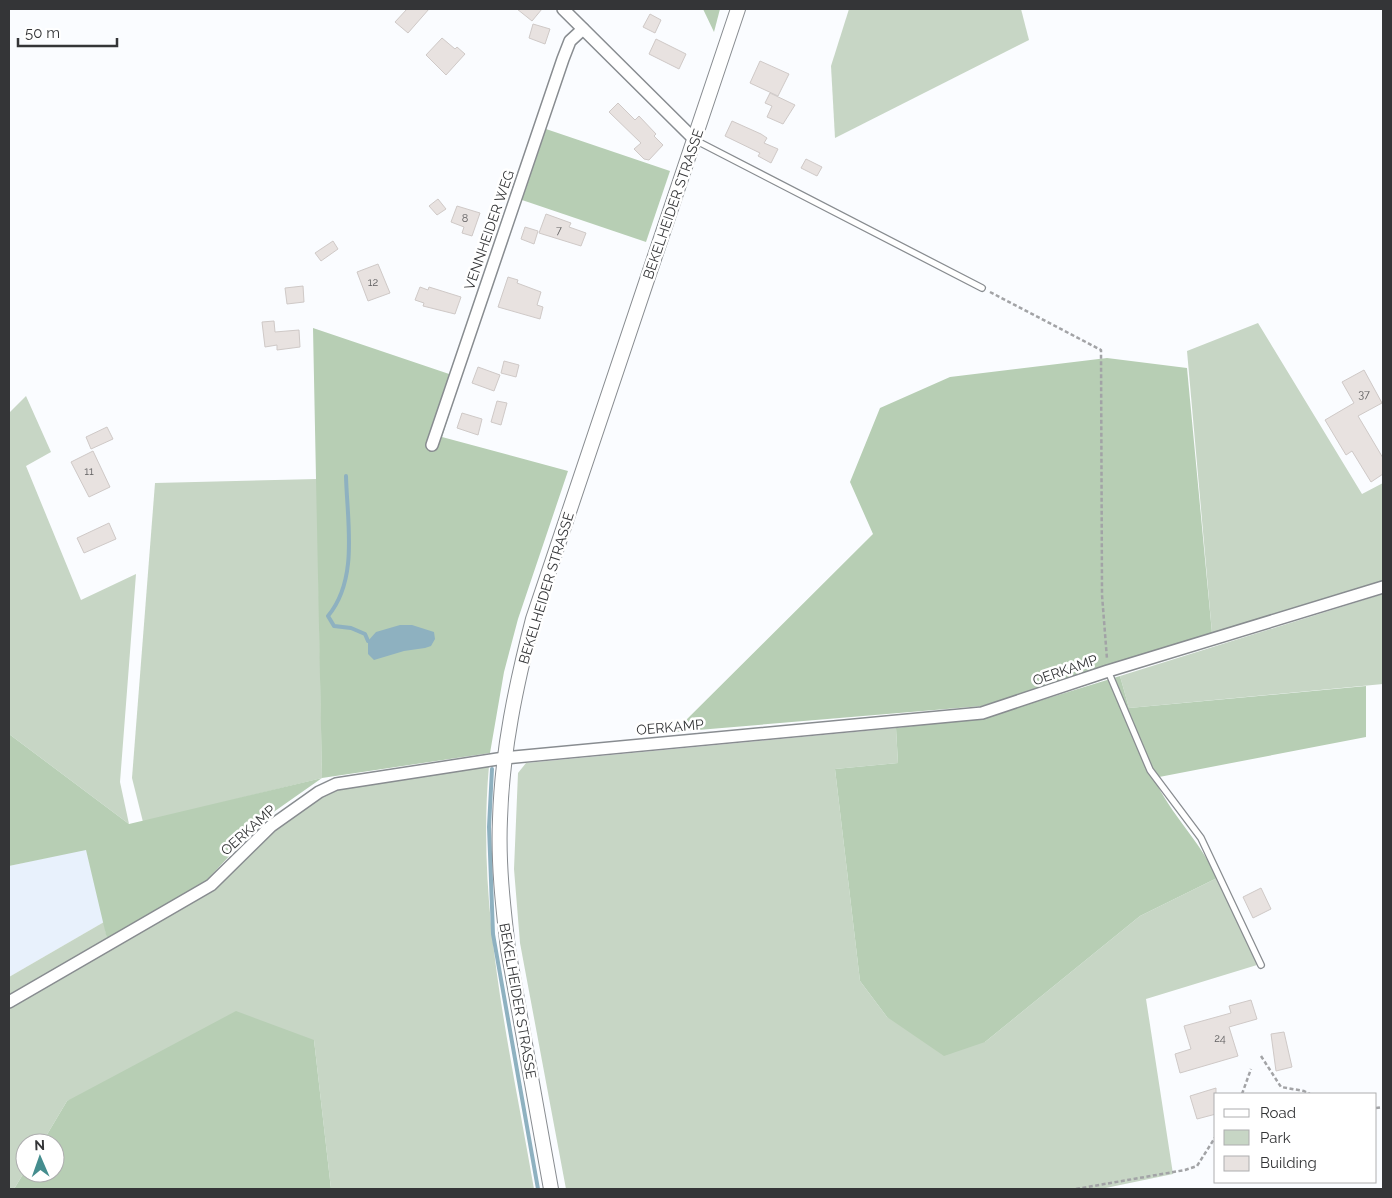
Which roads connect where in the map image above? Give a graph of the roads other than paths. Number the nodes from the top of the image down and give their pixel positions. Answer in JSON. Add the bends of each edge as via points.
{"nodes":[{"id":1,"x":563,"y":9,"type":"edge"},
{"id":2,"x":738,"y":9,"type":"edge"},
{"id":3,"x":583,"y":29,"type":"junction"},
{"id":4,"x":695,"y":140,"type":"junction"},
{"id":5,"x":982,"y":288,"type":"road end"},
{"id":6,"x":432,"y":445,"type":"dead end"},
{"id":7,"x":1383,"y":587,"type":"edge"},
{"id":8,"x":1108,"y":671,"type":"junction"},
{"id":9,"x":504,"y":758,"type":"junction"},
{"id":10,"x":1261,"y":965,"type":"dead end"},
{"id":11,"x":9,"y":1002,"type":"edge"},
{"id":12,"x":552,"y":1189,"type":"edge"}],
"edges":[{"from":1,"to":3,"type":"street"},
{"from":2,"to":4,"type":"street","name":"BEKELHEIDER STRASSE"},
{"from":3,"to":4,"type":"street"},
{"from":3,"to":6,"type":"street","name":"VENNHEIDER WEG","via":[[570,41],[563,58]]},
{"from":4,"to":5,"type":"lane"},
{"from":4,"to":9,"type":"street","name":"BEKELHEIDER STRASSE","via":[[533,620],[513,702]]},
{"from":7,"to":8,"type":"street","name":"OERKAMP"},
{"from":8,"to":9,"type":"street","name":"OERKAMP","via":[[982,713]]},
{"from":8,"to":10,"type":"lane","via":[[1150,770],[1201,838]]},
{"from":9,"to":11,"type":"street","name":"OERKAMP","via":[[336,784],[318,792],[271,826],[211,885]]},
{"from":9,"to":12,"type":"street","name":"BEKELHEIDER STRASSE","via":[[500,820],[503,909]]}]}
